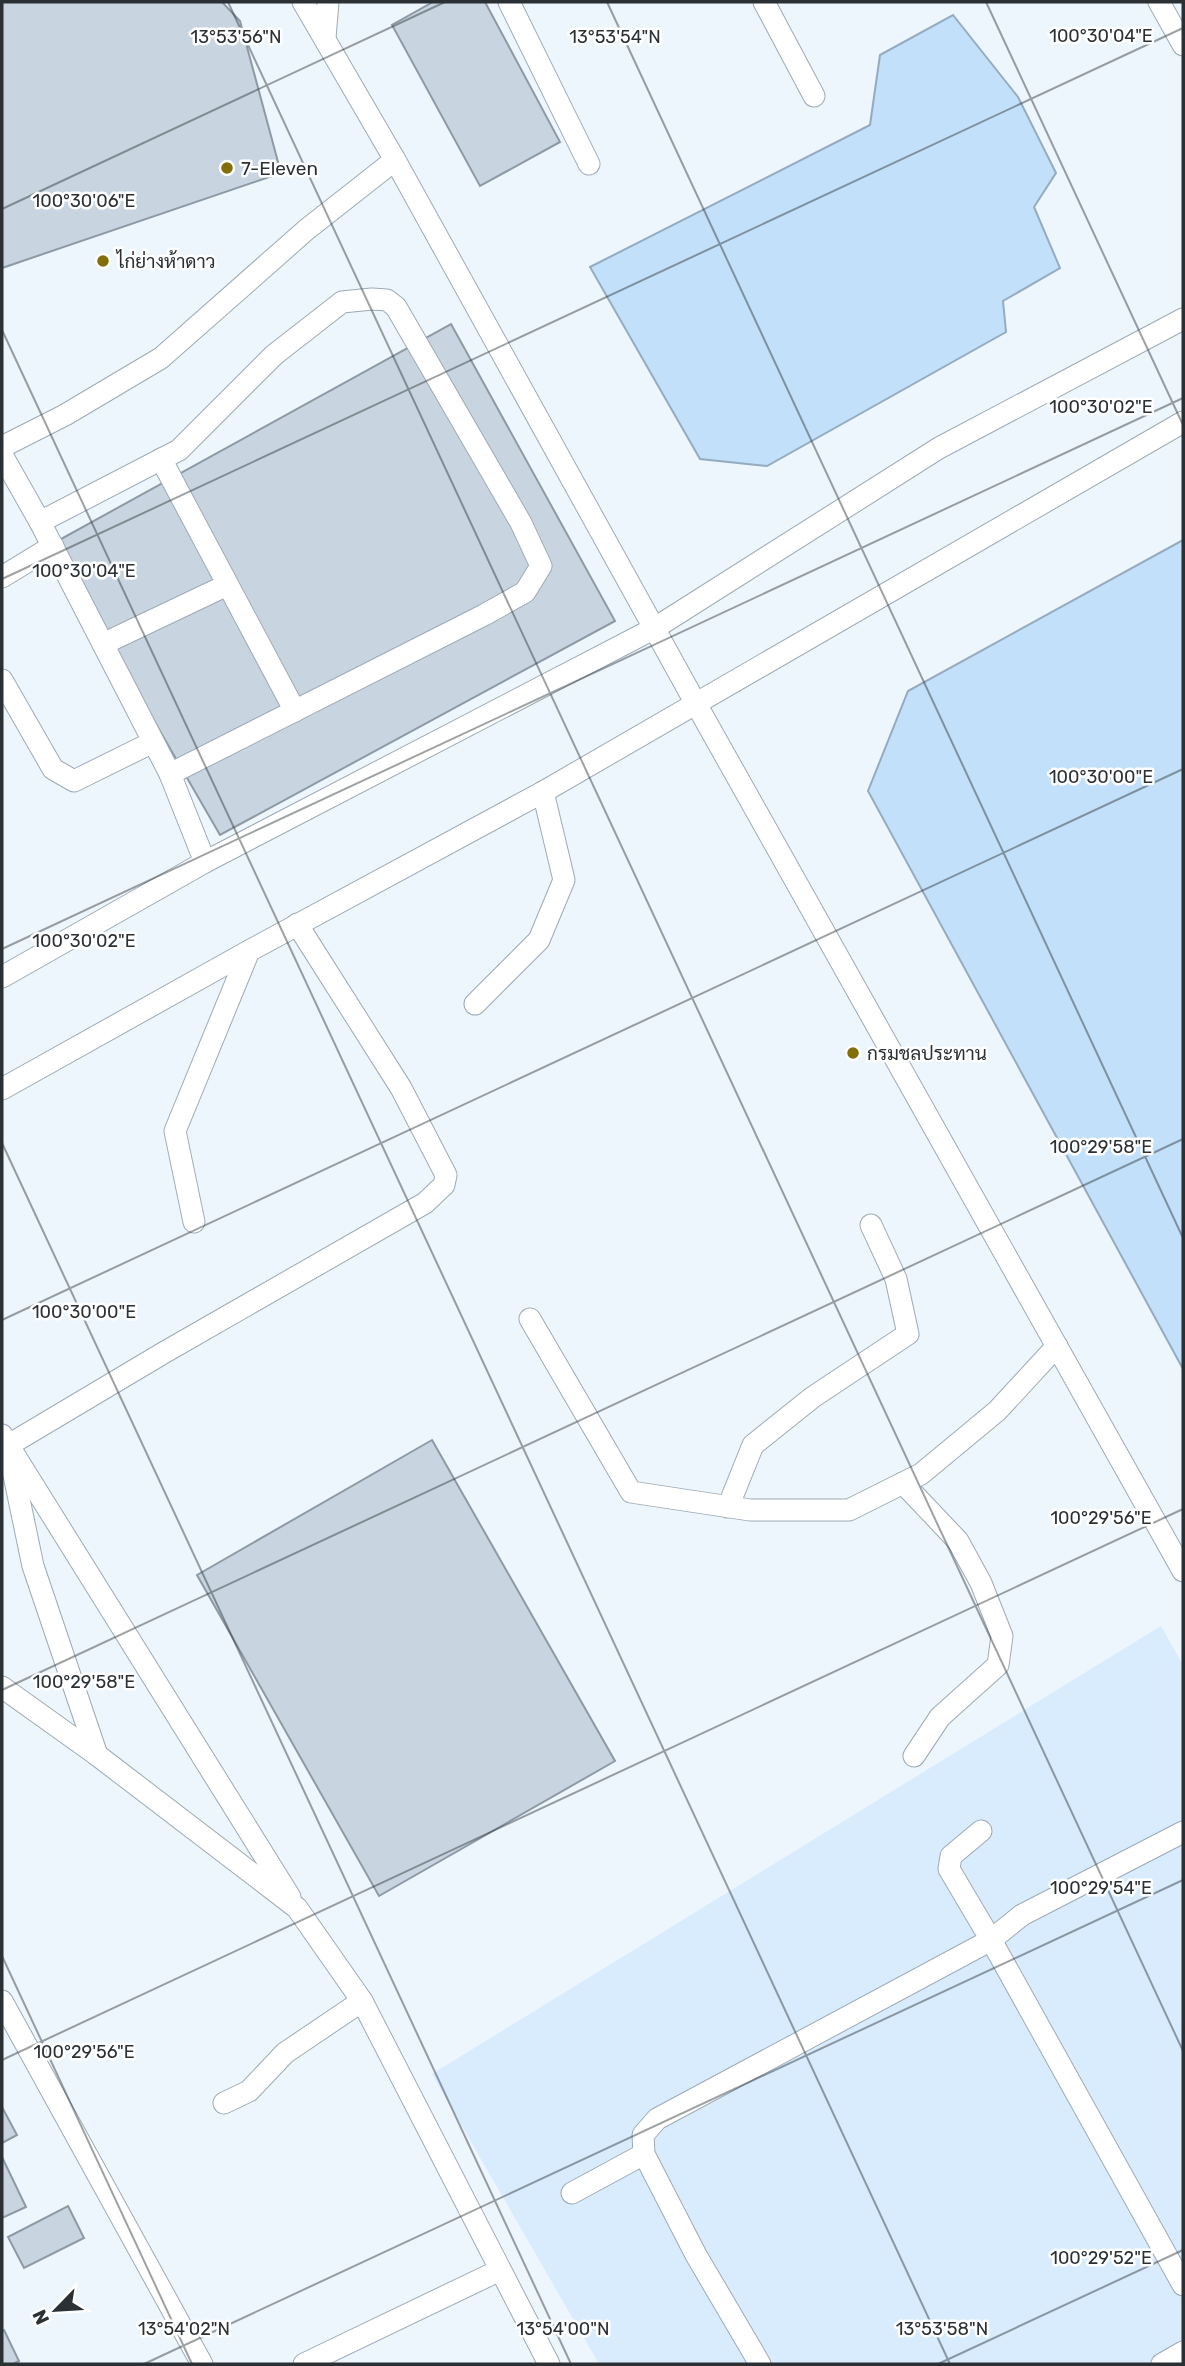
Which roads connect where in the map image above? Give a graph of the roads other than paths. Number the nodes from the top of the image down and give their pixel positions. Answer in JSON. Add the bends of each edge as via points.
{"nodes":[{"id":1,"x":303,"y":2,"type":"edge"},
{"id":2,"x":328,"y":2,"type":"edge"},
{"id":3,"x":509,"y":2,"type":"edge"},
{"id":4,"x":764,"y":2,"type":"edge"},
{"id":5,"x":1159,"y":2,"type":"edge"},
{"id":6,"x":325,"y":38,"type":"junction"},
{"id":7,"x":1183,"y":45,"type":"edge"},
{"id":8,"x":814,"y":96,"type":"dead end"},
{"id":9,"x":395,"y":160,"type":"junction"},
{"id":10,"x":589,"y":164,"type":"dead end"},
{"id":11,"x":1183,"y":319,"type":"edge"},
{"id":12,"x":1183,"y":422,"type":"edge"},
{"id":13,"x":2,"y":447,"type":"edge"},
{"id":14,"x":2,"y":455,"type":"edge"},
{"id":15,"x":161,"y":459,"type":"junction"},
{"id":16,"x":40,"y":522,"type":"junction"},
{"id":17,"x":53,"y":546,"type":"junction"},
{"id":18,"x":2,"y":577,"type":"edge"},
{"id":19,"x":227,"y":584,"type":"junction"},
{"id":20,"x":655,"y":628,"type":"junction"},
{"id":21,"x":103,"y":645,"type":"junction"},
{"id":22,"x":2,"y":680,"type":"edge"},
{"id":23,"x":695,"y":702,"type":"junction"},
{"id":24,"x":295,"y":711,"type":"junction"},
{"id":25,"x":153,"y":742,"type":"junction"},
{"id":26,"x":170,"y":774,"type":"junction"},
{"id":27,"x":542,"y":792,"type":"junction"},
{"id":28,"x":205,"y":862,"type":"junction"},
{"id":29,"x":298,"y":924,"type":"junction"},
{"id":30,"x":248,"y":951,"type":"junction"},
{"id":31,"x":2,"y":977,"type":"edge"},
{"id":32,"x":475,"y":1004,"type":"dead end"},
{"id":33,"x":2,"y":1089,"type":"edge"},
{"id":34,"x":194,"y":1223,"type":"dead end"},
{"id":35,"x":871,"y":1225,"type":"dead end"},
{"id":36,"x":530,"y":1320,"type":"dead end"},
{"id":37,"x":1056,"y":1346,"type":"junction"},
{"id":38,"x":4,"y":1443,"type":"edge"},
{"id":39,"x":903,"y":1483,"type":"junction"},
{"id":40,"x":727,"y":1507,"type":"junction"},
{"id":41,"x":1183,"y":1571,"type":"edge"},
{"id":42,"x":2,"y":1687,"type":"edge"},
{"id":43,"x":97,"y":1755,"type":"junction"},
{"id":44,"x":914,"y":1756,"type":"dead end"},
{"id":45,"x":981,"y":1831,"type":"dead end"},
{"id":46,"x":1183,"y":1832,"type":"edge"},
{"id":47,"x":297,"y":1908,"type":"junction"},
{"id":48,"x":991,"y":1940,"type":"junction"},
{"id":49,"x":2,"y":2001,"type":"edge"},
{"id":50,"x":362,"y":2001,"type":"junction"},
{"id":51,"x":224,"y":2103,"type":"dead end"},
{"id":52,"x":644,"y":2154,"type":"junction"},
{"id":53,"x":572,"y":2193,"type":"dead end"},
{"id":54,"x":500,"y":2270,"type":"junction"},
{"id":55,"x":1183,"y":2285,"type":"edge"},
{"id":56,"x":1183,"y":2352,"type":"edge"},
{"id":57,"x":202,"y":2364,"type":"edge"},
{"id":58,"x":304,"y":2364,"type":"edge"},
{"id":59,"x":549,"y":2364,"type":"edge"},
{"id":60,"x":760,"y":2364,"type":"edge"},
{"id":61,"x":1162,"y":2364,"type":"edge"}],
"edges":[{"from":1,"to":6,"type":"lane"},
{"from":2,"to":6,"type":"lane"},
{"from":3,"to":10,"type":"lane"},
{"from":4,"to":8,"type":"lane"},
{"from":5,"to":7,"type":"lane"},
{"from":6,"to":9,"type":"lane"},
{"from":9,"to":13,"type":"lane","via":[[306,230],[161,358]]},
{"from":9,"to":20,"type":"lane"},
{"from":11,"to":20,"type":"lane","via":[[939,448]]},
{"from":12,"to":23,"type":"lane"},
{"from":14,"to":16,"type":"lane"},
{"from":15,"to":16,"type":"lane"},
{"from":15,"to":19,"type":"lane"},
{"from":15,"to":24,"type":"lane","via":[[179,450],[274,355],[342,302],[387,300],[396,307],[521,523],[541,566],[525,592]]},
{"from":16,"to":17,"type":"lane"},
{"from":17,"to":18,"type":"lane"},
{"from":17,"to":21,"type":"lane"},
{"from":19,"to":21,"type":"lane"},
{"from":19,"to":24,"type":"lane"},
{"from":20,"to":23,"type":"lane"},
{"from":20,"to":28,"type":"lane"},
{"from":21,"to":25,"type":"lane"},
{"from":22,"to":25,"type":"lane","via":[[52,769],[74,781]]},
{"from":23,"to":27,"type":"lane"},
{"from":23,"to":37,"type":"lane"},
{"from":24,"to":26,"type":"lane"},
{"from":25,"to":26,"type":"lane"},
{"from":26,"to":28,"type":"lane"},
{"from":27,"to":29,"type":"lane"},
{"from":27,"to":32,"type":"lane","via":[[564,880],[539,940]]},
{"from":28,"to":31,"type":"lane"},
{"from":29,"to":30,"type":"lane"},
{"from":29,"to":38,"type":"lane","via":[[401,1088],[446,1175],[444,1185],[425,1203]]},
{"from":30,"to":33,"type":"lane"},
{"from":30,"to":34,"type":"lane","via":[[175,1131]]},
{"from":35,"to":40,"type":"lane","via":[[897,1279],[908,1334],[813,1397],[753,1445]]},
{"from":36,"to":40,"type":"lane","via":[[631,1492]]},
{"from":37,"to":39,"type":"lane","via":[[997,1412],[921,1474]]},
{"from":37,"to":41,"type":"lane"},
{"from":38,"to":43,"type":"lane","via":[[33,1566]]},
{"from":38,"to":47,"type":"lane"},
{"from":39,"to":40,"type":"lane","via":[[849,1510]]},
{"from":39,"to":44,"type":"lane","via":[[958,1541],[1002,1636],[998,1665],[940,1717]]},
{"from":42,"to":43,"type":"lane"},
{"from":43,"to":47,"type":"lane"},
{"from":45,"to":48,"type":"lane","via":[[951,1856],[949,1869]]},
{"from":46,"to":48,"type":"lane","via":[[1022,1915]]},
{"from":47,"to":50,"type":"lane"},
{"from":48,"to":52,"type":"lane","via":[[657,2119],[643,2135]]},
{"from":48,"to":55,"type":"lane"},
{"from":49,"to":57,"type":"lane"},
{"from":50,"to":51,"type":"lane","via":[[285,2053],[249,2091]]},
{"from":50,"to":54,"type":"lane"},
{"from":52,"to":53,"type":"lane"},
{"from":52,"to":60,"type":"lane"},
{"from":54,"to":58,"type":"lane"},
{"from":54,"to":59,"type":"lane"},
{"from":56,"to":61,"type":"lane"}]}
